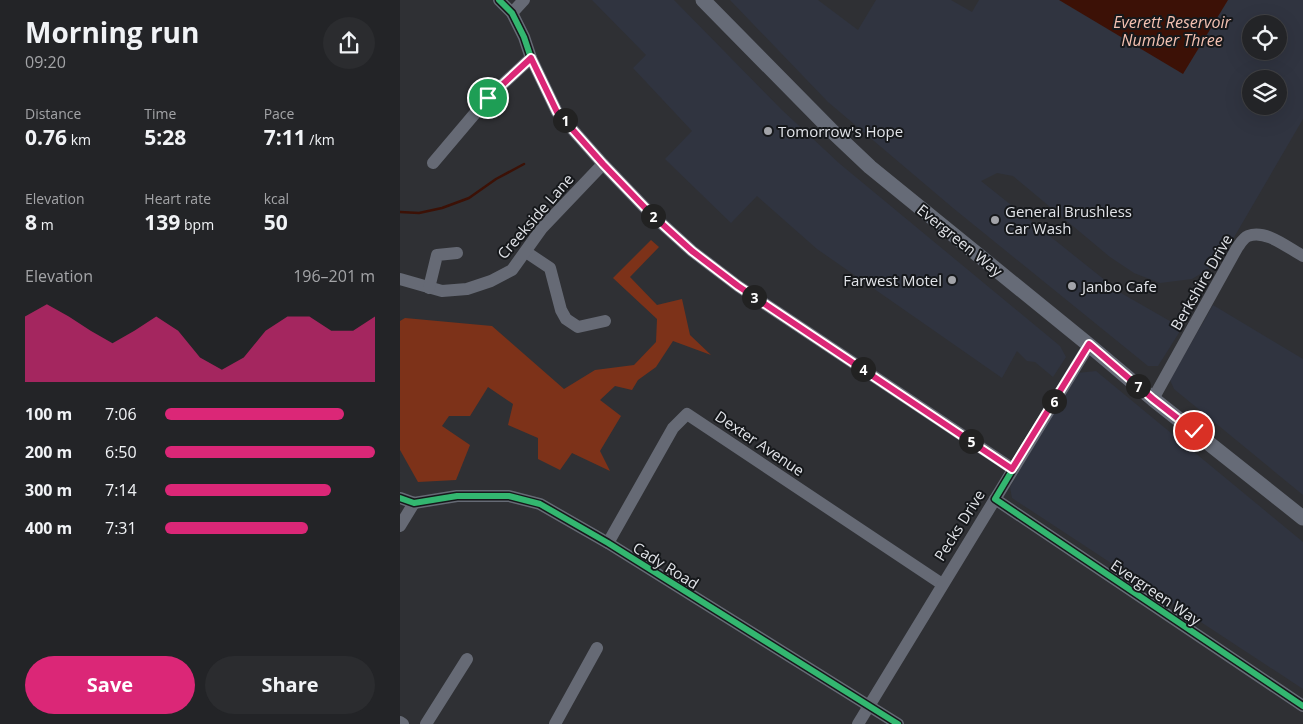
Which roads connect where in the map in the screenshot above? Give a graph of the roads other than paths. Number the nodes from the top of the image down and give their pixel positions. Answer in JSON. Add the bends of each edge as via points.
{"nodes":[{"id":1,"x":498,"y":0,"type":"edge"},
{"id":2,"x":524,"y":0,"type":"edge"},
{"id":3,"x":703,"y":0,"type":"edge"},
{"id":4,"x":512,"y":13,"type":"junction"},
{"id":5,"x":531,"y":58,"type":"junction"},
{"id":6,"x":434,"y":163,"type":"dead end"},
{"id":7,"x":603,"y":164,"type":"junction"},
{"id":8,"x":457,"y":252,"type":"dead end"},
{"id":9,"x":526,"y":252,"type":"junction"},
{"id":10,"x":1303,"y":256,"type":"edge"},
{"id":11,"x":400,"y":279,"type":"edge"},
{"id":12,"x":429,"y":288,"type":"junction"},
{"id":13,"x":606,"y":321,"type":"dead end"},
{"id":14,"x":1089,"y":344,"type":"junction"},
{"id":15,"x":1153,"y":399,"type":"junction"},
{"id":16,"x":1012,"y":469,"type":"junction"},
{"id":17,"x":400,"y":498,"type":"edge"},
{"id":18,"x":995,"y":499,"type":"junction"},
{"id":19,"x":414,"y":503,"type":"junction"},
{"id":20,"x":1303,"y":518,"type":"edge"},
{"id":21,"x":400,"y":526,"type":"edge"},
{"id":22,"x":608,"y":543,"type":"junction"},
{"id":23,"x":942,"y":584,"type":"junction"},
{"id":24,"x":597,"y":648,"type":"dead end"},
{"id":25,"x":467,"y":658,"type":"dead end"},
{"id":26,"x":868,"y":706,"type":"junction"},
{"id":27,"x":1303,"y":706,"type":"edge"},
{"id":28,"x":400,"y":722,"type":"edge"},
{"id":29,"x":403,"y":724,"type":"edge"},
{"id":30,"x":426,"y":724,"type":"edge"},
{"id":31,"x":555,"y":724,"type":"edge"},
{"id":32,"x":858,"y":724,"type":"edge"},
{"id":33,"x":898,"y":724,"type":"edge"}],
"edges":[{"from":1,"to":4,"type":"street"},
{"from":2,"to":4,"type":"street"},
{"from":3,"to":14,"type":"main road","name":"Evergreen Way","via":[[862,159]]},
{"from":4,"to":5,"type":"street"},
{"from":5,"to":6,"type":"street","via":[[488,98]]},
{"from":5,"to":7,"type":"street","via":[[557,112]]},
{"from":7,"to":9,"type":"street","name":"Creekside Lane","via":[[542,228]]},
{"from":7,"to":16,"type":"street","via":[[692,251],[738,286]]},
{"from":8,"to":12,"type":"street","via":[[437,255]]},
{"from":9,"to":12,"type":"street","name":"Creekside Lane","via":[[512,270],[491,282],[466,289],[442,291]]},
{"from":9,"to":13,"type":"street","via":[[550,268],[566,319],[578,326]]},
{"from":10,"to":15,"type":"street","name":"Berkshire Drive","via":[[1266,236],[1246,237]]},
{"from":11,"to":12,"type":"street","name":"Creekside Lane"},
{"from":14,"to":15,"type":"main road","name":"Evergreen Way"},
{"from":14,"to":16,"type":"street","name":"Pecks Drive"},
{"from":15,"to":20,"type":"main road","name":"Evergreen Way"},
{"from":16,"to":18,"type":"street","name":"Pecks Drive"},
{"from":17,"to":19,"type":"street","name":"Cady Road"},
{"from":18,"to":23,"type":"street","name":"Pecks Drive"},
{"from":18,"to":27,"type":"street","name":"Evergreen Way"},
{"from":19,"to":21,"type":"street"},
{"from":19,"to":22,"type":"street","name":"Cady Road","via":[[457,496],[509,496],[540,504]]},
{"from":22,"to":23,"type":"street","name":"Dexter Avenue","via":[[673,428],[687,414]]},
{"from":22,"to":26,"type":"street","name":"Cady Road"},
{"from":23,"to":26,"type":"street","name":"Pecks Drive"},
{"from":24,"to":31,"type":"street"},
{"from":25,"to":30,"type":"street"},
{"from":26,"to":32,"type":"street","name":"Pecks Drive"},
{"from":26,"to":33,"type":"street","name":"Cady Road"},
{"from":28,"to":29,"type":"street"}]}
